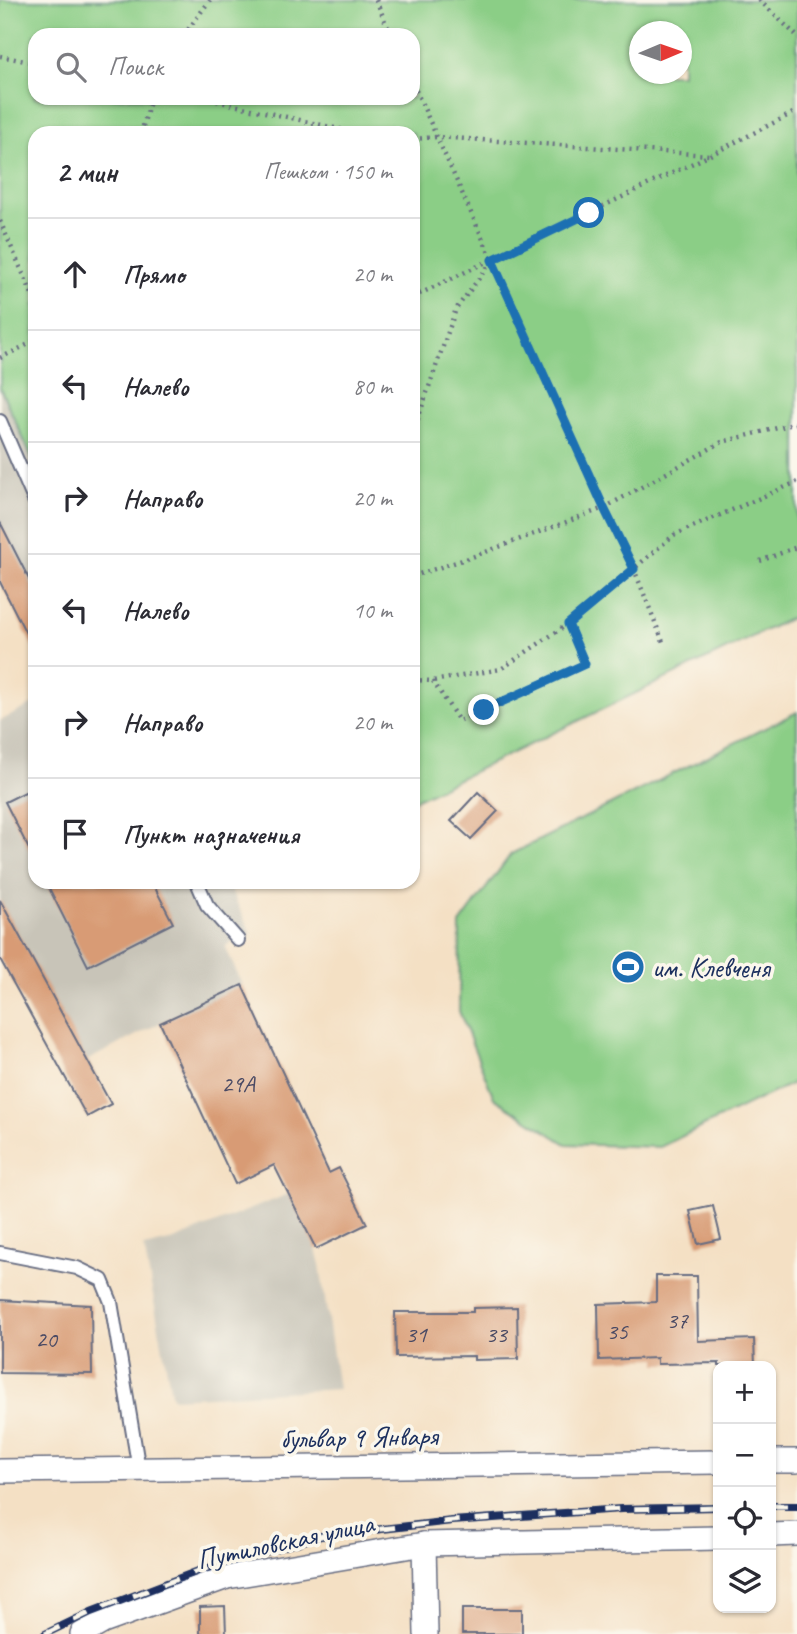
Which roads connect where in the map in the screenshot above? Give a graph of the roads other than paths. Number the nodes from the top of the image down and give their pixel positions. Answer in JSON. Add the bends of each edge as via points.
{"nodes":[{"id":1,"x":0,"y":421,"type":"edge"},
{"id":2,"x":28,"y":486,"type":"edge"},
{"id":3,"x":200,"y":889,"type":"edge"},
{"id":4,"x":238,"y":940,"type":"dead end"},
{"id":5,"x":0,"y":1254,"type":"edge"},
{"id":6,"x":776,"y":1461,"type":"edge"},
{"id":7,"x":797,"y":1461,"type":"edge"},
{"id":8,"x":713,"y":1462,"type":"edge"},
{"id":9,"x":139,"y":1470,"type":"junction"},
{"id":10,"x":0,"y":1471,"type":"edge"},
{"id":11,"x":797,"y":1534,"type":"edge"},
{"id":12,"x":776,"y":1535,"type":"edge"},
{"id":13,"x":713,"y":1538,"type":"edge"},
{"id":14,"x":424,"y":1544,"type":"junction"},
{"id":15,"x":82,"y":1634,"type":"edge"},
{"id":16,"x":426,"y":1634,"type":"edge"}],
"edges":[{"from":1,"to":2,"type":"lane"},
{"from":3,"to":4,"type":"lane","via":[[207,905]]},
{"from":5,"to":9,"type":"lane","via":[[78,1268],[102,1280],[111,1302]]},
{"from":6,"to":7,"type":"street"},
{"from":8,"to":9,"type":"street","name":"бульвар 9 Января"},
{"from":9,"to":10,"type":"street","name":"бульвар 9 Января"},
{"from":11,"to":12,"type":"street"},
{"from":13,"to":14,"type":"street"},
{"from":14,"to":15,"type":"street","name":"Путиловская улица","via":[[227,1577]]},
{"from":14,"to":16,"type":"street"}]}
